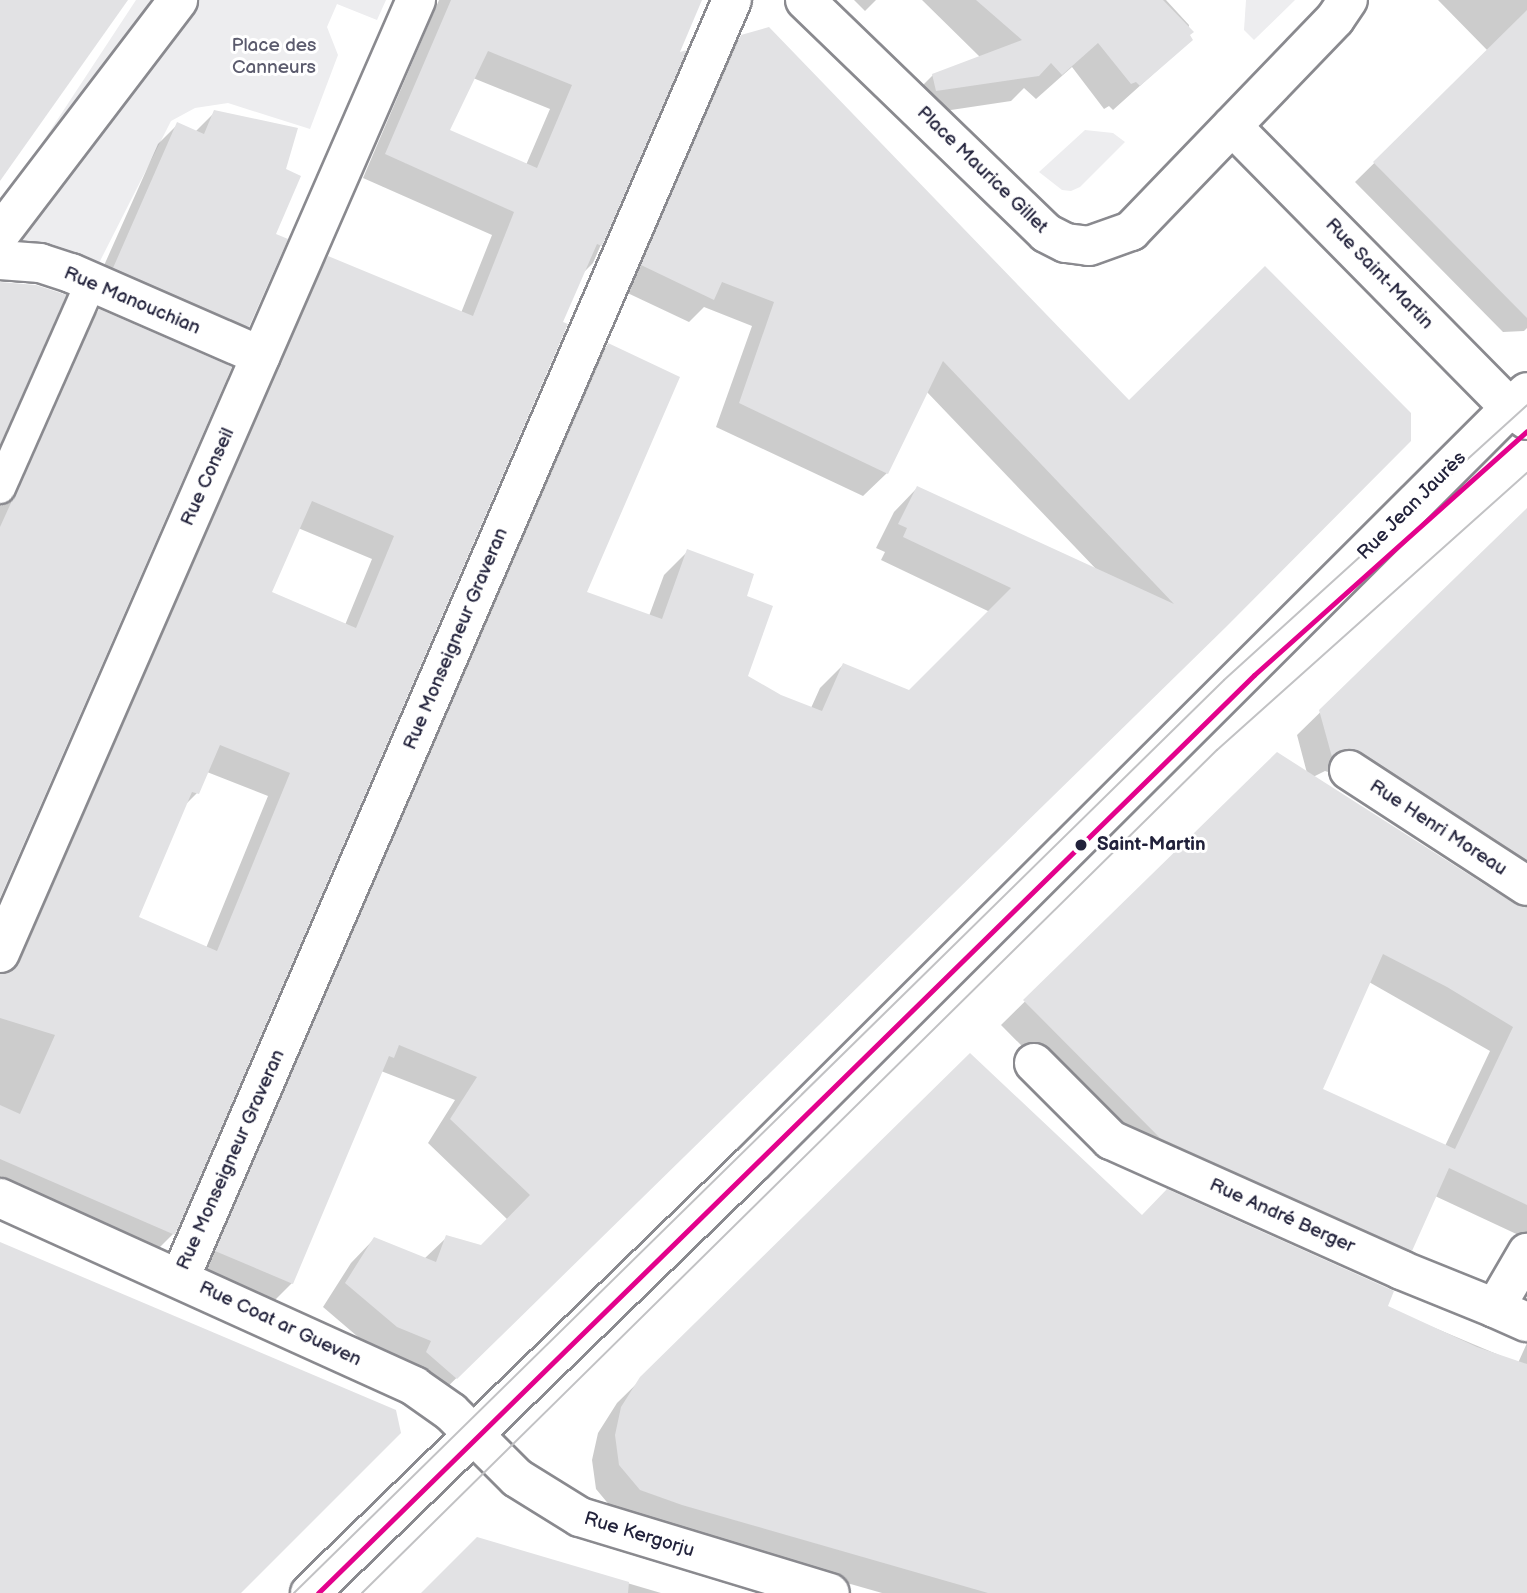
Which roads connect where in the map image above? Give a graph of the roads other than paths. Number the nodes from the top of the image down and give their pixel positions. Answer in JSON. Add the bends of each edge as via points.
{"nodes":[{"id":1,"x":178,"y":0,"type":"edge"},
{"id":2,"x":416,"y":0,"type":"edge"},
{"id":3,"x":732,"y":0,"type":"edge"},
{"id":4,"x":805,"y":0,"type":"edge"},
{"id":5,"x":1348,"y":0,"type":"edge"},
{"id":6,"x":1232,"y":126,"type":"junction"},
{"id":7,"x":0,"y":234,"type":"edge"},
{"id":8,"x":0,"y":260,"type":"edge"},
{"id":9,"x":91,"y":283,"type":"junction"},
{"id":10,"x":261,"y":356,"type":"junction"},
{"id":11,"x":1522,"y":407,"type":"edge"},
{"id":12,"x":0,"y":488,"type":"edge"},
{"id":13,"x":1349,"y":771,"type":"dead end"},
{"id":14,"x":1527,"y":886,"type":"edge"},
{"id":15,"x":0,"y":953,"type":"edge"},
{"id":16,"x":1034,"y":1063,"type":"dead end"},
{"id":17,"x":0,"y":1198,"type":"edge"},
{"id":18,"x":1527,"y":1253,"type":"edge"},
{"id":19,"x":180,"y":1278,"type":"junction"},
{"id":20,"x":1511,"y":1315,"type":"edge"},
{"id":21,"x":473,"y":1433,"type":"junction"},
{"id":22,"x":310,"y":1593,"type":"edge"},
{"id":23,"x":830,"y":1593,"type":"edge"}],
"edges":[{"from":1,"to":7,"type":"street"},
{"from":2,"to":10,"type":"street","name":"Rue Conseil"},
{"from":3,"to":19,"type":"street","name":"Rue Monseigneur Graveran"},
{"from":4,"to":6,"type":"street","name":"Place Maurice Gillet","via":[[1046,233],[1066,243],[1089,246],[1131,232]]},
{"from":5,"to":6,"type":"street","name":"Place Maurice Gillet"},
{"from":6,"to":11,"type":"street","name":"Rue Saint-Martin"},
{"from":8,"to":9,"type":"street","name":"Rue Manouchian","via":[[40,262]]},
{"from":9,"to":10,"type":"street","name":"Rue Manouchian"},
{"from":9,"to":12,"type":"lane"},
{"from":10,"to":15,"type":"street","name":"Rue Conseil"},
{"from":11,"to":21,"type":"street","name":"Rue Jean Jaurès"},
{"from":13,"to":14,"type":"street","name":"Rue Henri Moreau"},
{"from":16,"to":20,"type":"street","name":"Rue André Berger","via":[[1111,1140]]},
{"from":17,"to":19,"type":"street","name":"Rue Coat ar Gueven"},
{"from":18,"to":20,"type":"street","name":"Rue André Berger"},
{"from":19,"to":21,"type":"street","name":"Rue Coat ar Gueven","via":[[414,1386]]},
{"from":21,"to":22,"type":"street","name":"Rue Jean Jaurès"},
{"from":21,"to":23,"type":"street","name":"Rue Kergorju","via":[[517,1478],[580,1517]]}]}
